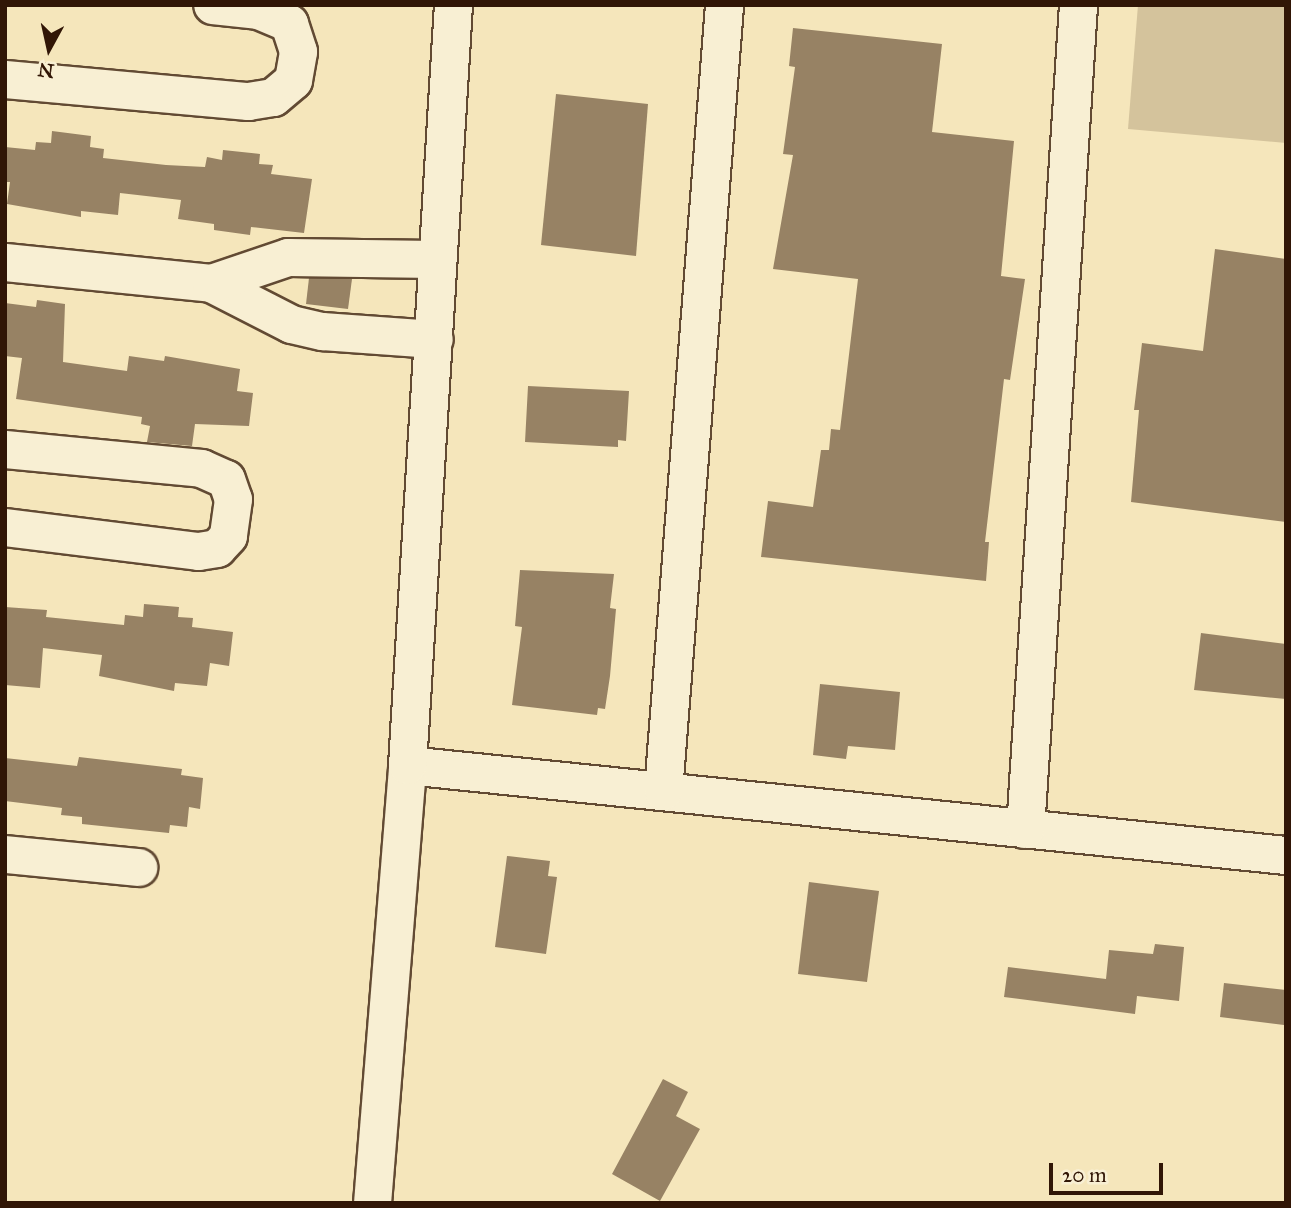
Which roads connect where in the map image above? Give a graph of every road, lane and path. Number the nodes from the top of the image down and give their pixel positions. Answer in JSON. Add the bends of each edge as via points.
{"nodes":[{"id":1,"x":212,"y":5,"type":"edge"},
{"id":2,"x":453,"y":5,"type":"edge"},
{"id":3,"x":724,"y":5,"type":"edge"},
{"id":4,"x":1078,"y":5,"type":"edge"},
{"id":5,"x":5,"y":79,"type":"edge"},
{"id":6,"x":436,"y":259,"type":"junction"},
{"id":7,"x":5,"y":262,"type":"edge"},
{"id":8,"x":211,"y":283,"type":"junction"},
{"id":9,"x":434,"y":339,"type":"junction"},
{"id":10,"x":6,"y":455,"type":"edge"},
{"id":11,"x":5,"y":527,"type":"edge"},
{"id":12,"x":407,"y":765,"type":"junction"},
{"id":13,"x":663,"y":791,"type":"junction"},
{"id":14,"x":1025,"y":829,"type":"junction"},
{"id":15,"x":5,"y":854,"type":"edge"},
{"id":16,"x":1286,"y":855,"type":"edge"},
{"id":17,"x":138,"y":867,"type":"dead end"},
{"id":18,"x":372,"y":1203,"type":"edge"}],
"edges":[{"from":1,"to":5,"type":"street","via":[[259,10],[289,23],[298,51],[293,80],[272,97],[248,101]]},
{"from":2,"to":6,"type":"street"},
{"from":3,"to":13,"type":"street"},
{"from":4,"to":14,"type":"street"},
{"from":6,"to":8,"type":"street","via":[[288,257]]},
{"from":6,"to":9,"type":"street"},
{"from":7,"to":8,"type":"street"},
{"from":8,"to":9,"type":"street","via":[[291,324],[322,331]]},
{"from":9,"to":12,"type":"street"},
{"from":10,"to":11,"type":"street","via":[[201,468],[226,479],[233,499],[228,536],[217,548],[198,551]]},
{"from":12,"to":13,"type":"street"},
{"from":12,"to":18,"type":"street"},
{"from":13,"to":14,"type":"street"},
{"from":14,"to":16,"type":"street"},
{"from":15,"to":17,"type":"street"}]}
